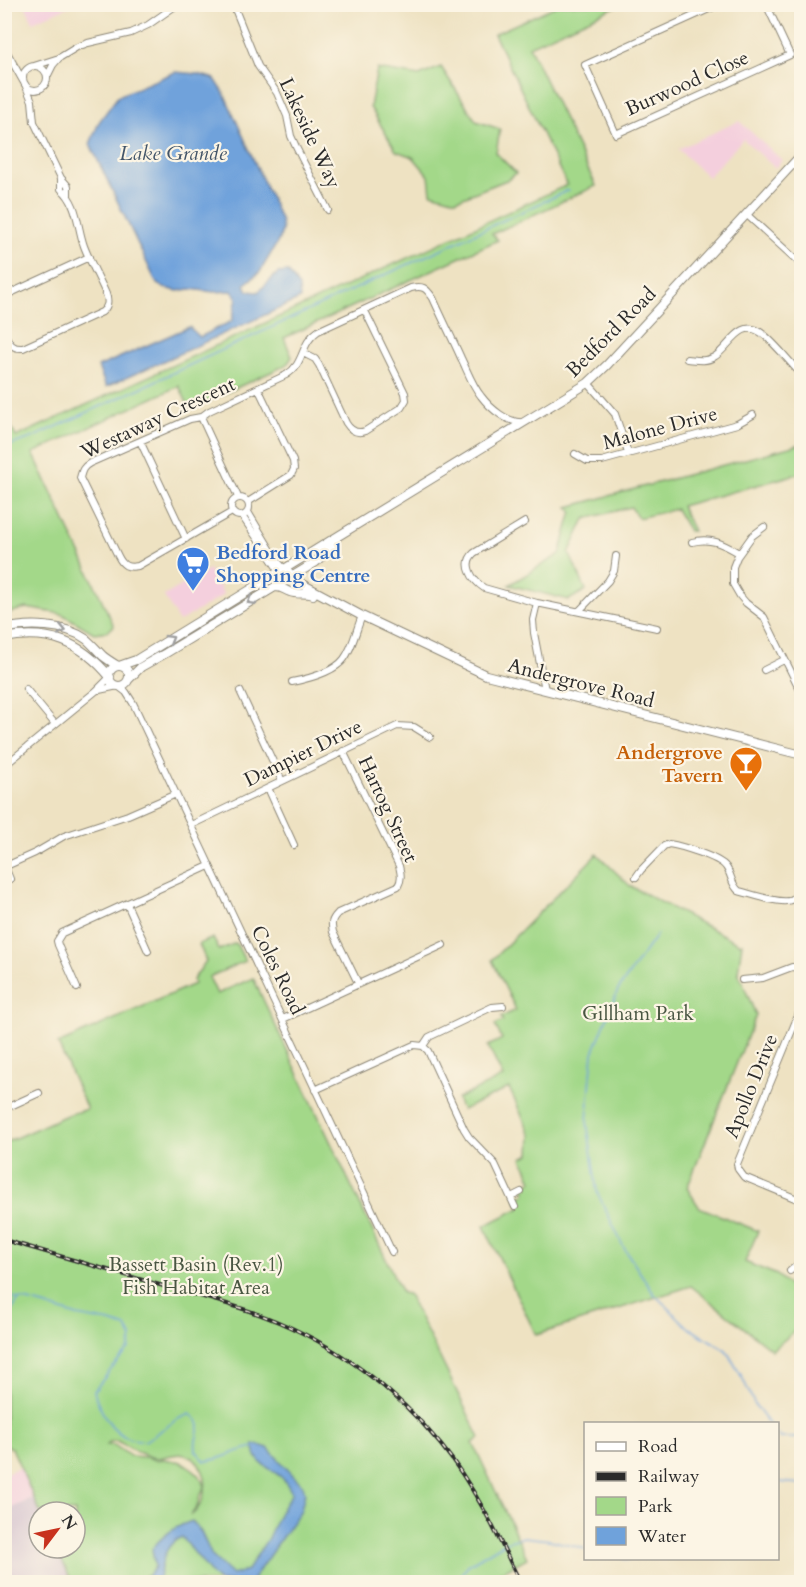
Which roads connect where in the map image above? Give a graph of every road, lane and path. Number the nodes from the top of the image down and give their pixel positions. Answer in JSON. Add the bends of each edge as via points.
{"nodes":[{"id":1,"x":178,"y":4,"type":"edge"},
{"id":2,"x":233,"y":4,"type":"edge"},
{"id":3,"x":720,"y":4,"type":"edge"},
{"id":4,"x":766,"y":4,"type":"edge"},
{"id":5,"x":4,"y":47,"type":"edge"},
{"id":6,"x":59,"y":57,"type":"junction"},
{"id":7,"x":12,"y":61,"type":"junction"},
{"id":8,"x":34,"y":66,"type":"junction"},
{"id":9,"x":24,"y":83,"type":"junction"},
{"id":10,"x":45,"y":83,"type":"junction"},
{"id":11,"x":32,"y":105,"type":"junction"},
{"id":12,"x":801,"y":154,"type":"edge"},
{"id":13,"x":328,"y":210,"type":"dead end"},
{"id":14,"x":746,"y":214,"type":"junction"},
{"id":15,"x":89,"y":256,"type":"junction"},
{"id":16,"x":801,"y":265,"type":"edge"},
{"id":17,"x":4,"y":296,"type":"edge"},
{"id":18,"x":365,"y":310,"type":"junction"},
{"id":19,"x":4,"y":333,"type":"edge"},
{"id":20,"x":303,"y":353,"type":"junction"},
{"id":21,"x":687,"y":359,"type":"dead end"},
{"id":22,"x":801,"y":375,"type":"edge"},
{"id":23,"x":588,"y":383,"type":"junction"},
{"id":24,"x":258,"y":388,"type":"junction"},
{"id":25,"x":753,"y":415,"type":"dead end"},
{"id":26,"x":503,"y":416,"type":"junction"},
{"id":27,"x":201,"y":417,"type":"junction"},
{"id":28,"x":526,"y":422,"type":"junction"},
{"id":29,"x":504,"y":434,"type":"junction"},
{"id":30,"x":140,"y":441,"type":"junction"},
{"id":31,"x":628,"y":453,"type":"junction"},
{"id":32,"x":575,"y":454,"type":"dead end"},
{"id":33,"x":238,"y":498,"type":"junction"},
{"id":34,"x":248,"y":502,"type":"junction"},
{"id":35,"x":232,"y":512,"type":"junction"},
{"id":36,"x":248,"y":512,"type":"junction"},
{"id":37,"x":242,"y":516,"type":"junction"},
{"id":38,"x":525,"y":522,"type":"dead end"},
{"id":39,"x":764,"y":527,"type":"dead end"},
{"id":40,"x":348,"y":530,"type":"junction"},
{"id":41,"x":186,"y":539,"type":"junction"},
{"id":42,"x":692,"y":542,"type":"dead end"},
{"id":43,"x":739,"y":553,"type":"junction"},
{"id":44,"x":616,"y":556,"type":"dead end"},
{"id":45,"x":282,"y":571,"type":"junction"},
{"id":46,"x":290,"y":578,"type":"junction"},
{"id":47,"x":273,"y":588,"type":"junction"},
{"id":48,"x":313,"y":595,"type":"junction"},
{"id":49,"x":537,"y":603,"type":"junction"},
{"id":50,"x":579,"y":611,"type":"junction"},
{"id":51,"x":364,"y":617,"type":"junction"},
{"id":52,"x":657,"y":628,"type":"dead end"},
{"id":53,"x":4,"y":629,"type":"edge"},
{"id":54,"x":4,"y":638,"type":"edge"},
{"id":55,"x":784,"y":660,"type":"junction"},
{"id":56,"x":118,"y":666,"type":"junction"},
{"id":57,"x":764,"y":670,"type":"dead end"},
{"id":58,"x":110,"y":677,"type":"junction"},
{"id":59,"x":128,"y":680,"type":"junction"},
{"id":60,"x":292,"y":682,"type":"dead end"},
{"id":61,"x":118,"y":686,"type":"junction"},
{"id":62,"x":26,"y":689,"type":"dead end"},
{"id":63,"x":545,"y":690,"type":"junction"},
{"id":64,"x":96,"y":691,"type":"junction"},
{"id":65,"x":240,"y":691,"type":"dead end"},
{"id":66,"x":801,"y":694,"type":"edge"},
{"id":67,"x":133,"y":703,"type":"junction"},
{"id":68,"x":54,"y":724,"type":"junction"},
{"id":69,"x":430,"y":737,"type":"dead end"},
{"id":70,"x":343,"y":752,"type":"junction"},
{"id":71,"x":801,"y":755,"type":"edge"},
{"id":72,"x":4,"y":766,"type":"edge"},
{"id":73,"x":282,"y":781,"type":"junction"},
{"id":74,"x":268,"y":788,"type":"junction"},
{"id":75,"x":176,"y":794,"type":"junction"},
{"id":76,"x":191,"y":825,"type":"junction"},
{"id":77,"x":294,"y":845,"type":"dead end"},
{"id":78,"x":209,"y":866,"type":"junction"},
{"id":79,"x":5,"y":867,"type":"edge"},
{"id":80,"x":636,"y":877,"type":"dead end"},
{"id":81,"x":10,"y":879,"type":"dead end"},
{"id":82,"x":801,"y":884,"type":"edge"},
{"id":83,"x":127,"y":904,"type":"junction"},
{"id":84,"x":443,"y":945,"type":"dead end"},
{"id":85,"x":148,"y":951,"type":"dead end"},
{"id":86,"x":801,"y":968,"type":"edge"},
{"id":87,"x":741,"y":980,"type":"dead end"},
{"id":88,"x":358,"y":983,"type":"junction"},
{"id":89,"x":77,"y":988,"type":"dead end"},
{"id":90,"x":503,"y":1006,"type":"dead end"},
{"id":91,"x":801,"y":1011,"type":"edge"},
{"id":92,"x":283,"y":1019,"type":"junction"},
{"id":93,"x":423,"y":1046,"type":"junction"},
{"id":94,"x":315,"y":1090,"type":"junction"},
{"id":95,"x":39,"y":1093,"type":"dead end"},
{"id":96,"x":4,"y":1109,"type":"edge"},
{"id":97,"x":738,"y":1170,"type":"junction"},
{"id":98,"x":730,"y":1174,"type":"dead end"},
{"id":99,"x":521,"y":1192,"type":"dead end"},
{"id":100,"x":511,"y":1197,"type":"junction"},
{"id":101,"x":801,"y":1201,"type":"edge"},
{"id":102,"x":515,"y":1207,"type":"dead end"},
{"id":103,"x":392,"y":1252,"type":"dead end"},
{"id":104,"x":801,"y":1262,"type":"edge"},
{"id":105,"x":790,"y":1271,"type":"dead end"}],
"edges":[{"from":1,"to":6,"type":"street","via":[[131,33],[88,43]]},
{"from":2,"to":13,"type":"street","name":"Lakeside Way","via":[[258,66],[277,93],[288,116],[291,136]]},
{"from":3,"to":4,"type":"street","name":"Burwood Close","via":[[585,65],[616,134],[790,55]]},
{"from":5,"to":7,"type":"street"},
{"from":6,"to":8,"type":"street"},
{"from":6,"to":10,"type":"street"},
{"from":7,"to":8,"type":"street"},
{"from":7,"to":9,"type":"street"},
{"from":8,"to":9,"type":"street","via":[[24,73]]},
{"from":8,"to":10,"type":"street","via":[[44,71]]},
{"from":9,"to":10,"type":"street","via":[[32,90]]},
{"from":9,"to":11,"type":"street"},
{"from":10,"to":11,"type":"street"},
{"from":11,"to":15,"type":"street","via":[[34,122],[68,185]]},
{"from":12,"to":14,"type":"street","name":"Bedford Road"},
{"from":14,"to":16,"type":"street"},
{"from":14,"to":23,"type":"street","name":"Bedford Road"},
{"from":15,"to":17,"type":"street"},
{"from":15,"to":19,"type":"street","via":[[107,296],[107,305],[100,312],[23,348],[11,345]]},
{"from":18,"to":20,"type":"street","name":"Westaway Crescent","via":[[318,331],[308,339]]},
{"from":18,"to":20,"type":"street","via":[[405,393],[401,408],[365,430],[354,432],[346,423],[320,365]]},
{"from":18,"to":26,"type":"street","name":"Westaway Crescent","via":[[411,288],[426,289],[480,396]]},
{"from":20,"to":24,"type":"street","name":"Westaway Crescent","via":[[292,372]]},
{"from":21,"to":22,"type":"street","via":[[713,357],[737,333],[753,330],[764,334]]},
{"from":23,"to":28,"type":"street","name":"Bedford Road"},
{"from":23,"to":31,"type":"street","via":[[615,414]]},
{"from":24,"to":27,"type":"street","name":"Westaway Crescent"},
{"from":24,"to":34,"type":"street","via":[[294,469],[291,475]]},
{"from":25,"to":31,"type":"street","name":"Malone Drive","via":[[737,424]]},
{"from":26,"to":28,"type":"street","via":[[517,423]]},
{"from":26,"to":29,"type":"street"},
{"from":27,"to":30,"type":"street","name":"Westaway Crescent"},
{"from":27,"to":33,"type":"street"},
{"from":28,"to":29,"type":"street","name":"Bedford Road"},
{"from":29,"to":40,"type":"street","name":"Bedford Road"},
{"from":30,"to":41,"type":"street"},
{"from":30,"to":41,"type":"street","name":"Westaway Crescent","via":[[83,467],[80,478],[122,564],[138,566]]},
{"from":31,"to":32,"type":"street","name":"Malone Drive","via":[[593,462]]},
{"from":33,"to":34,"type":"street"},
{"from":33,"to":35,"type":"street","via":[[231,503]]},
{"from":34,"to":36,"type":"street"},
{"from":35,"to":37,"type":"street"},
{"from":35,"to":41,"type":"street","name":"Westaway Crescent"},
{"from":36,"to":37,"type":"street"},
{"from":36,"to":45,"type":"street"},
{"from":37,"to":45,"type":"street"},
{"from":38,"to":49,"type":"street","via":[[474,553],[468,565],[484,588]]},
{"from":39,"to":43,"type":"street"},
{"from":40,"to":45,"type":"street","name":"Bedford Road"},
{"from":40,"to":46,"type":"street","name":"Bedford Road","via":[[318,560]]},
{"from":42,"to":43,"type":"street","via":[[720,542]]},
{"from":43,"to":55,"type":"street","via":[[733,567],[733,584],[746,603],[764,617]]},
{"from":44,"to":50,"type":"street","via":[[608,581]]},
{"from":45,"to":46,"type":"street","name":"Andergrove Road"},
{"from":56,"to":45,"type":"street","name":"Bedford Road","one_way":true,"via":[[136,660]]},
{"from":46,"to":47,"type":"street","name":"Bedford Road"},
{"from":46,"to":48,"type":"street","name":"Andergrove Road"},
{"from":46,"to":51,"type":"street","name":"Andergrove Road"},
{"from":47,"to":48,"type":"street"},
{"from":47,"to":59,"type":"street","name":"Bedford Road","one_way":true,"via":[[142,666]]},
{"from":48,"to":51,"type":"street","name":"Andergrove Road"},
{"from":49,"to":50,"type":"street"},
{"from":49,"to":63,"type":"street","via":[[534,633]]},
{"from":50,"to":52,"type":"street"},
{"from":51,"to":60,"type":"street","via":[[340,663],[308,679]]},
{"from":51,"to":63,"type":"street","name":"Andergrove Road","via":[[471,669]]},
{"from":53,"to":56,"type":"street","one_way":true,"via":[[27,626],[68,631],[80,635]]},
{"from":54,"to":58,"type":"street","via":[[33,635],[60,639],[99,664]]},
{"from":55,"to":57,"type":"street"},
{"from":55,"to":66,"type":"street"},
{"from":56,"to":58,"type":"street"},
{"from":56,"to":59,"type":"street","via":[[128,671]]},
{"from":58,"to":61,"type":"street"},
{"from":58,"to":64,"type":"street"},
{"from":59,"to":61,"type":"street"},
{"from":59,"to":67,"type":"street","name":"Coles Road"},
{"from":61,"to":64,"type":"street"},
{"from":61,"to":67,"type":"street","name":"Coles Road"},
{"from":62,"to":68,"type":"street"},
{"from":63,"to":71,"type":"street","name":"Andergrove Road"},
{"from":64,"to":68,"type":"street"},
{"from":65,"to":73,"type":"street"},
{"from":67,"to":75,"type":"street","name":"Coles Road"},
{"from":68,"to":72,"type":"street"},
{"from":69,"to":70,"type":"street","name":"Dampier Drive","via":[[414,727],[397,726]]},
{"from":70,"to":73,"type":"street","name":"Dampier Drive"},
{"from":70,"to":88,"type":"street","name":"Hartog Street","via":[[399,866],[401,881],[390,891],[333,918],[333,932]]},
{"from":73,"to":74,"type":"street","name":"Dampier Drive"},
{"from":74,"to":76,"type":"street","name":"Dampier Drive"},
{"from":74,"to":77,"type":"street"},
{"from":75,"to":76,"type":"street","name":"Coles Road"},
{"from":75,"to":79,"type":"street","via":[[64,836]]},
{"from":76,"to":78,"type":"street","name":"Coles Road"},
{"from":78,"to":83,"type":"street"},
{"from":78,"to":92,"type":"street","name":"Coles Road"},
{"from":79,"to":81,"type":"street"},
{"from":80,"to":82,"type":"street","via":[[669,844],[724,864],[740,891],[789,901],[798,894]]},
{"from":83,"to":85,"type":"street"},
{"from":83,"to":89,"type":"street","via":[[59,937],[58,945]]},
{"from":84,"to":88,"type":"street"},
{"from":86,"to":87,"type":"street"},
{"from":88,"to":92,"type":"street"},
{"from":90,"to":93,"type":"street","via":[[492,1007],[429,1037]]},
{"from":91,"to":97,"type":"street","name":"Apollo Drive","via":[[737,1164]]},
{"from":92,"to":94,"type":"street","name":"Coles Road"},
{"from":93,"to":94,"type":"street","via":[[414,1045]]},
{"from":93,"to":100,"type":"street","via":[[469,1137],[495,1164]]},
{"from":94,"to":103,"type":"street","name":"Coles Road"},
{"from":95,"to":96,"type":"street"},
{"from":97,"to":98,"type":"street"},
{"from":97,"to":101,"type":"street","name":"Apollo Drive","via":[[744,1177]]},
{"from":99,"to":100,"type":"street"},
{"from":100,"to":102,"type":"street"},
{"from":104,"to":105,"type":"street"}]}
